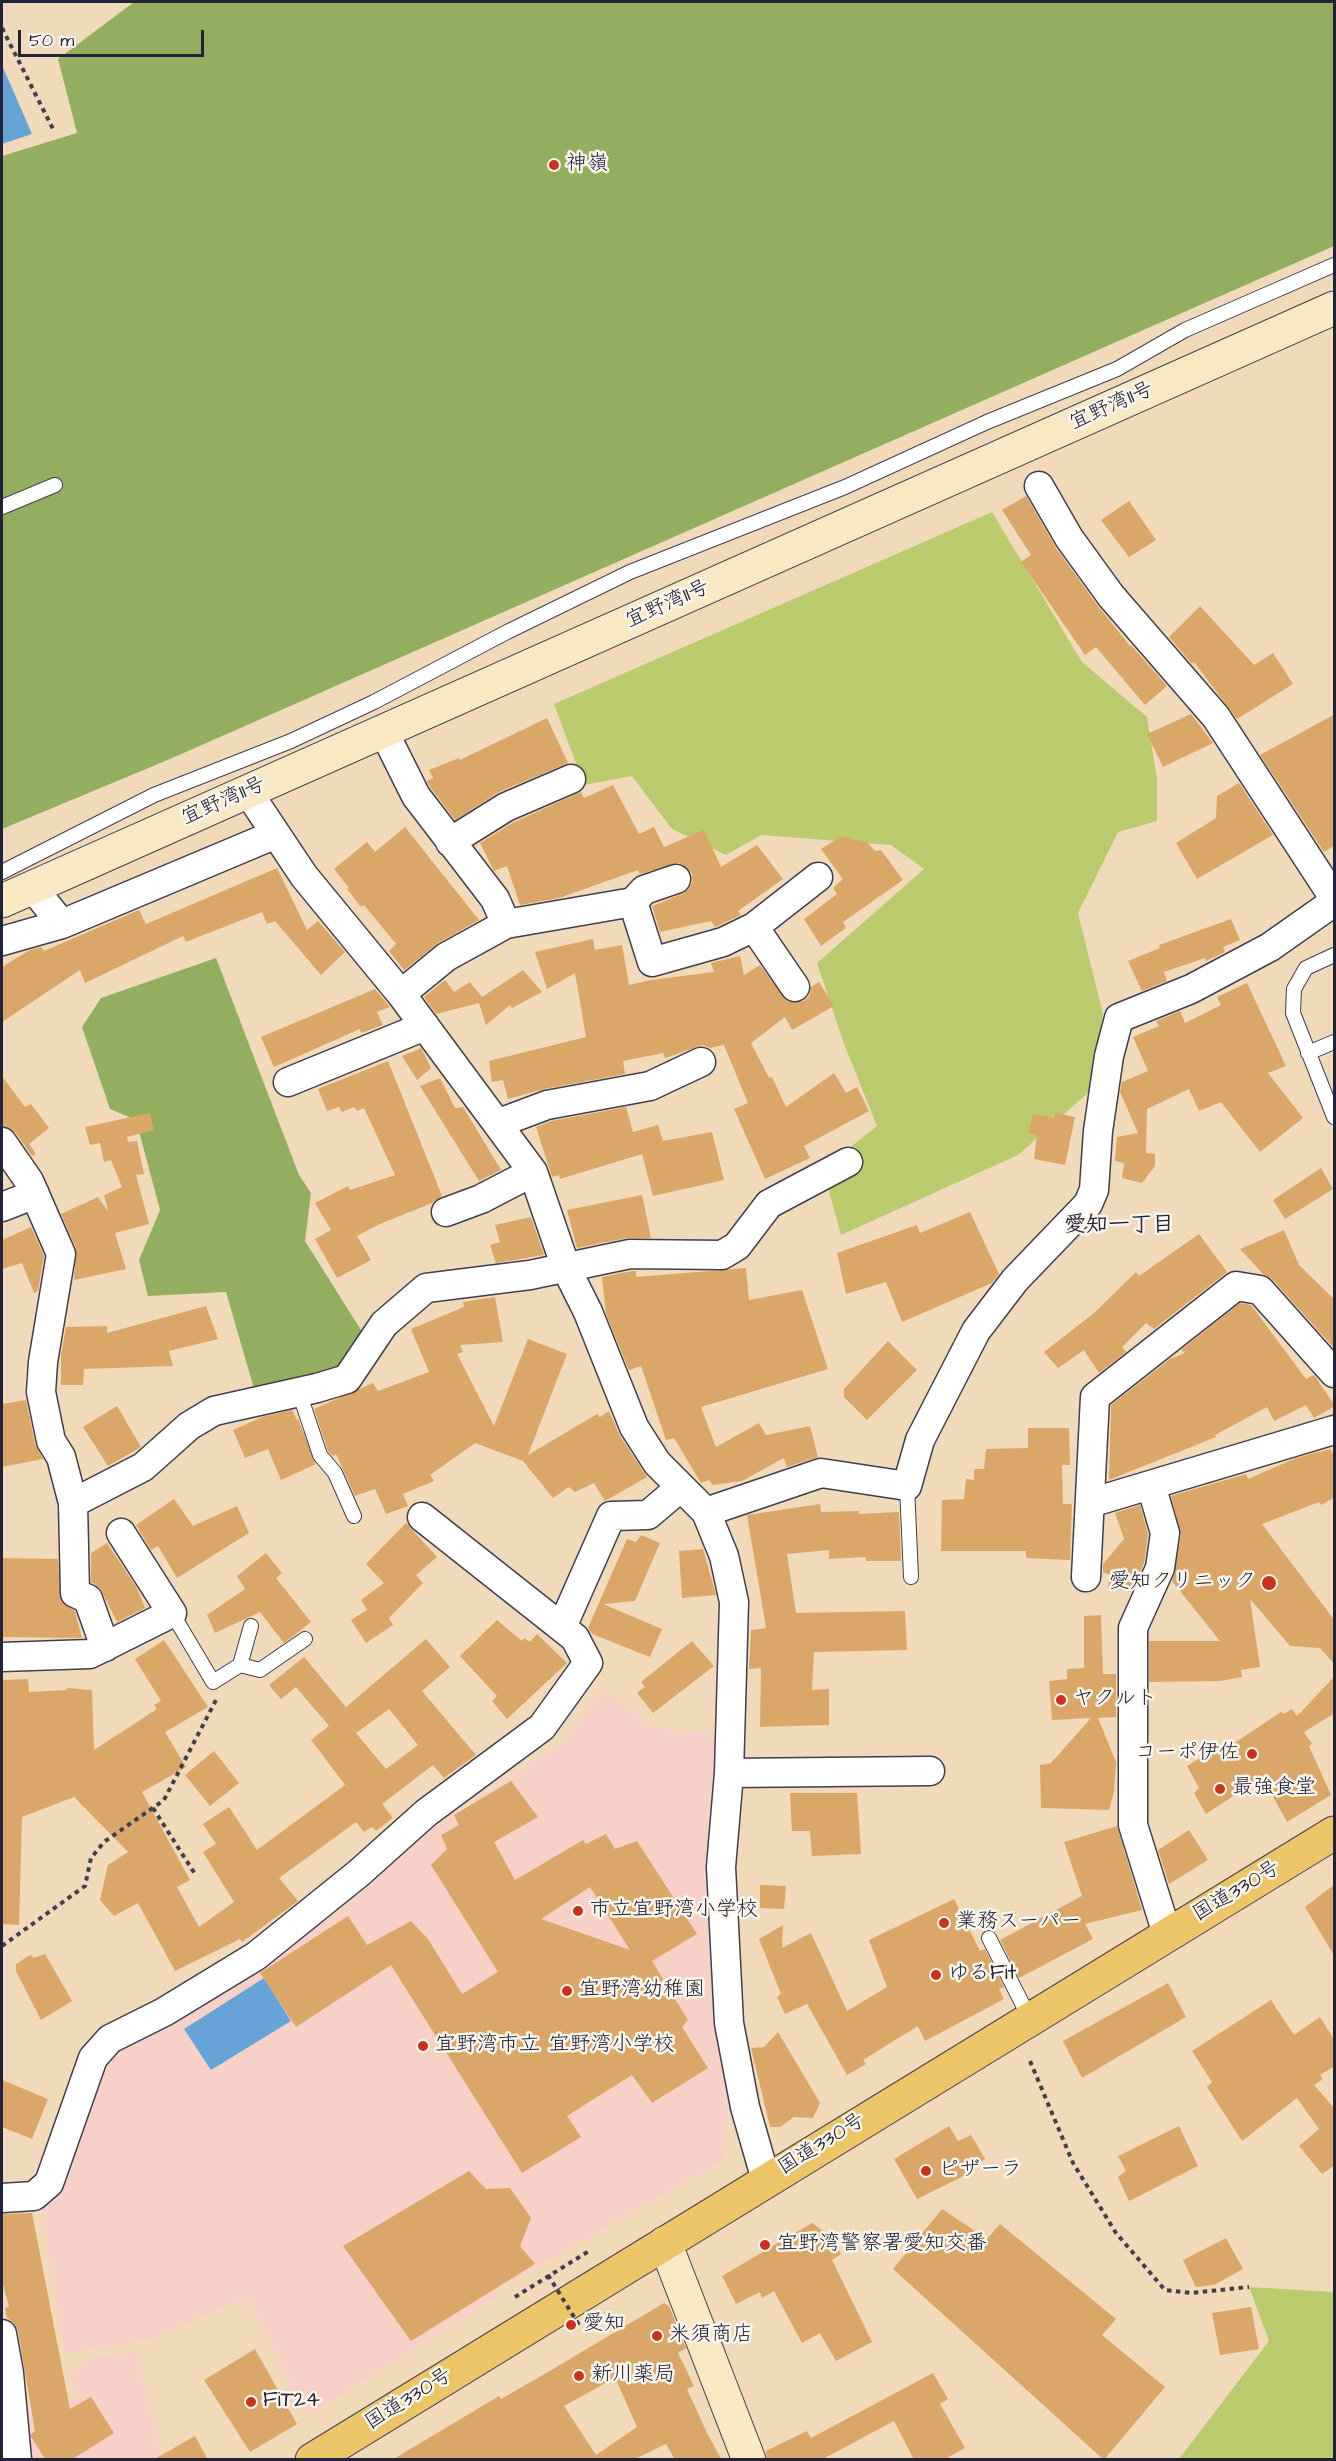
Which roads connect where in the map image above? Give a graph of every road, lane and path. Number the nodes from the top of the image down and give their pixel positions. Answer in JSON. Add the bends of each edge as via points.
{"nodes":[{"id":1,"x":2,"y":28,"type":"edge"},
{"id":2,"x":54,"y":131,"type":"dead end"},
{"id":3,"x":1335,"y":265,"type":"edge"},
{"id":4,"x":1335,"y":308,"type":"edge"},
{"id":5,"x":55,"y":485,"type":"dead end"},
{"id":6,"x":1039,"y":486,"type":"dead end"},
{"id":7,"x":2,"y":507,"type":"edge"},
{"id":8,"x":384,"y":732,"type":"junction"},
{"id":9,"x":572,"y":778,"type":"dead end"},
{"id":10,"x":248,"y":792,"type":"junction"},
{"id":11,"x":276,"y":834,"type":"junction"},
{"id":12,"x":450,"y":842,"type":"junction"},
{"id":13,"x":2,"y":872,"type":"edge"},
{"id":14,"x":818,"y":877,"type":"dead end"},
{"id":15,"x":676,"y":879,"type":"dead end"},
{"id":16,"x":32,"y":886,"type":"junction"},
{"id":17,"x":1335,"y":898,"type":"edge"},
{"id":18,"x":2,"y":902,"type":"edge"},
{"id":19,"x":633,"y":902,"type":"junction"},
{"id":20,"x":1335,"y":902,"type":"edge"},
{"id":21,"x":62,"y":924,"type":"junction"},
{"id":22,"x":506,"y":924,"type":"junction"},
{"id":23,"x":754,"y":927,"type":"junction"},
{"id":24,"x":2,"y":941,"type":"edge"},
{"id":25,"x":1335,"y":955,"type":"edge"},
{"id":26,"x":795,"y":987,"type":"dead end"},
{"id":27,"x":401,"y":994,"type":"junction"},
{"id":28,"x":425,"y":1026,"type":"junction"},
{"id":29,"x":1335,"y":1042,"type":"edge"},
{"id":30,"x":1308,"y":1053,"type":"junction"},
{"id":31,"x":701,"y":1062,"type":"dead end"},
{"id":32,"x":288,"y":1082,"type":"dead end"},
{"id":33,"x":1335,"y":1117,"type":"edge"},
{"id":34,"x":499,"y":1123,"type":"junction"},
{"id":35,"x":2,"y":1142,"type":"edge"},
{"id":36,"x":848,"y":1162,"type":"dead end"},
{"id":37,"x":533,"y":1172,"type":"junction"},
{"id":38,"x":35,"y":1194,"type":"junction"},
{"id":39,"x":2,"y":1207,"type":"edge"},
{"id":40,"x":446,"y":1212,"type":"dead end"},
{"id":41,"x":566,"y":1268,"type":"junction"},
{"id":42,"x":1335,"y":1373,"type":"edge"},
{"id":43,"x":299,"y":1392,"type":"junction"},
{"id":44,"x":1335,"y":1430,"type":"edge"},
{"id":45,"x":1151,"y":1485,"type":"junction"},
{"id":46,"x":907,"y":1486,"type":"junction"},
{"id":47,"x":681,"y":1487,"type":"junction"},
{"id":48,"x":73,"y":1503,"type":"junction"},
{"id":49,"x":1090,"y":1503,"type":"junction"},
{"id":50,"x":706,"y":1512,"type":"junction"},
{"id":51,"x":354,"y":1516,"type":"dead end"},
{"id":52,"x":422,"y":1517,"type":"dead end"},
{"id":53,"x":121,"y":1533,"type":"dead end"},
{"id":54,"x":911,"y":1577,"type":"dead end"},
{"id":55,"x":1086,"y":1577,"type":"dead end"},
{"id":56,"x":172,"y":1613,"type":"junction"},
{"id":57,"x":251,"y":1626,"type":"dead end"},
{"id":58,"x":562,"y":1627,"type":"junction"},
{"id":59,"x":305,"y":1639,"type":"dead end"},
{"id":60,"x":105,"y":1647,"type":"junction"},
{"id":61,"x":2,"y":1657,"type":"edge"},
{"id":62,"x":240,"y":1665,"type":"junction"},
{"id":63,"x":213,"y":1682,"type":"junction"},
{"id":64,"x":930,"y":1771,"type":"dead end"},
{"id":65,"x":729,"y":1773,"type":"junction"},
{"id":66,"x":153,"y":1808,"type":"junction"},
{"id":67,"x":1335,"y":1833,"type":"edge"},
{"id":68,"x":195,"y":1874,"type":"dead end"},
{"id":69,"x":1167,"y":1934,"type":"junction"},
{"id":70,"x":989,"y":1938,"type":"dead end"},
{"id":71,"x":2,"y":1946,"type":"edge"},
{"id":72,"x":1030,"y":2019,"type":"junction"},
{"id":73,"x":1030,"y":2061,"type":"dead end"},
{"id":74,"x":766,"y":2180,"type":"junction"},
{"id":75,"x":2,"y":2198,"type":"edge"},
{"id":76,"x":665,"y":2243,"type":"junction"},
{"id":77,"x":590,"y":2251,"type":"dead end"},
{"id":78,"x":548,"y":2276,"type":"junction"},
{"id":79,"x":1249,"y":2287,"type":"dead end"},
{"id":80,"x":515,"y":2297,"type":"dead end"},
{"id":81,"x":579,"y":2325,"type":"dead end"},
{"id":82,"x":2,"y":2334,"type":"edge"},
{"id":83,"x":5,"y":2375,"type":"edge"},
{"id":84,"x":17,"y":2460,"type":"edge"},
{"id":85,"x":312,"y":2460,"type":"edge"},
{"id":86,"x":749,"y":2460,"type":"edge"}],
"edges":[{"from":1,"to":2,"type":"path"},
{"from":3,"to":13,"type":"lane","via":[[1185,330],[1118,369],[987,422],[845,487],[630,572],[364,707],[291,741],[154,795]]},
{"from":4,"to":8,"type":"street","name":"宜野湾11号"},
{"from":5,"to":7,"type":"lane"},
{"from":6,"to":17,"type":"street","via":[[1111,596],[1216,717]]},
{"from":8,"to":10,"type":"street","name":"宜野湾11号"},
{"from":8,"to":12,"type":"street","via":[[416,796]]},
{"from":9,"to":12,"type":"street","via":[[506,807]]},
{"from":10,"to":11,"type":"street"},
{"from":10,"to":16,"type":"street","name":"宜野湾11号"},
{"from":11,"to":21,"type":"street"},
{"from":11,"to":27,"type":"street","via":[[304,876]]},
{"from":12,"to":22,"type":"street","via":[[495,899]]},
{"from":14,"to":23,"type":"street"},
{"from":15,"to":19,"type":"street","via":[[644,890]]},
{"from":16,"to":18,"type":"street","name":"宜野湾11号"},
{"from":16,"to":21,"type":"street"},
{"from":19,"to":22,"type":"street"},
{"from":19,"to":23,"type":"street","via":[[652,962],[723,942]]},
{"from":20,"to":46,"type":"street","via":[[1270,947],[1191,989],[1119,1018],[1098,1131],[1094,1190],[1088,1204],[1015,1280],[976,1331],[920,1440]]},
{"from":21,"to":24,"type":"street"},
{"from":22,"to":27,"type":"street","via":[[446,957]]},
{"from":23,"to":26,"type":"street"},
{"from":25,"to":30,"type":"lane","via":[[1306,968],[1294,989],[1293,1013]]},
{"from":27,"to":28,"type":"street"},
{"from":28,"to":32,"type":"street"},
{"from":28,"to":34,"type":"street"},
{"from":29,"to":30,"type":"lane"},
{"from":30,"to":33,"type":"lane"},
{"from":31,"to":34,"type":"street","via":[[650,1086],[547,1105]]},
{"from":34,"to":37,"type":"street"},
{"from":35,"to":38,"type":"street"},
{"from":36,"to":41,"type":"street","via":[[769,1204],[737,1246],[722,1255],[630,1254]]},
{"from":37,"to":40,"type":"street"},
{"from":37,"to":41,"type":"street"},
{"from":38,"to":39,"type":"street"},
{"from":38,"to":48,"type":"street","via":[[61,1254],[40,1392],[51,1441],[61,1457]]},
{"from":41,"to":43,"type":"street","via":[[426,1288],[384,1324],[347,1379]]},
{"from":41,"to":47,"type":"street","via":[[634,1427],[657,1463]]},
{"from":42,"to":49,"type":"street","via":[[1260,1290],[1236,1286],[1095,1397]]},
{"from":43,"to":48,"type":"street","via":[[214,1411],[189,1426],[143,1467]]},
{"from":43,"to":51,"type":"lane","via":[[320,1455],[335,1473]]},
{"from":44,"to":45,"type":"street"},
{"from":45,"to":49,"type":"street"},
{"from":45,"to":69,"type":"street","via":[[1165,1533],[1160,1568],[1133,1628],[1133,1825]]},
{"from":46,"to":50,"type":"street","via":[[821,1473]]},
{"from":46,"to":54,"type":"lane"},
{"from":47,"to":50,"type":"street"},
{"from":47,"to":58,"type":"street","via":[[648,1515],[611,1516]]},
{"from":48,"to":60,"type":"street","via":[[75,1593],[88,1599]]},
{"from":49,"to":55,"type":"street"},
{"from":50,"to":65,"type":"street","via":[[724,1556],[734,1602]]},
{"from":52,"to":58,"type":"street"},
{"from":53,"to":56,"type":"street"},
{"from":56,"to":60,"type":"street"},
{"from":56,"to":63,"type":"lane"},
{"from":57,"to":62,"type":"lane"},
{"from":58,"to":75,"type":"street","via":[[575,1638],[588,1663],[542,1727],[426,1813],[359,1874],[256,1956],[164,2012],[110,2039],[93,2058],[49,2183],[34,2196]]},
{"from":59,"to":62,"type":"lane","via":[[260,1670]]},
{"from":60,"to":61,"type":"street","via":[[90,1654]]},
{"from":62,"to":63,"type":"lane"},
{"from":63,"to":66,"type":"path","via":[[218,1696],[164,1800]]},
{"from":64,"to":65,"type":"street"},
{"from":65,"to":74,"type":"street","via":[[721,1867],[729,2023],[745,2107]]},
{"from":66,"to":68,"type":"path"},
{"from":66,"to":71,"type":"path","via":[[104,1842],[92,1858],[85,1886]]},
{"from":67,"to":69,"type":"highway","name":"国道330号"},
{"from":69,"to":72,"type":"highway","name":"国道330号"},
{"from":70,"to":72,"type":"lane"},
{"from":72,"to":74,"type":"highway","name":"国道330号"},
{"from":73,"to":79,"type":"path","via":[[1073,2163],[1116,2233],[1166,2290],[1191,2293]]},
{"from":74,"to":76,"type":"highway","name":"国道330号"},
{"from":76,"to":85,"type":"highway","name":"国道330号"},
{"from":76,"to":86,"type":"street"},
{"from":77,"to":78,"type":"path"},
{"from":78,"to":80,"type":"path"},
{"from":78,"to":81,"type":"path","bridge":true},
{"from":82,"to":83,"type":"street"},
{"from":83,"to":84,"type":"street"}]}
